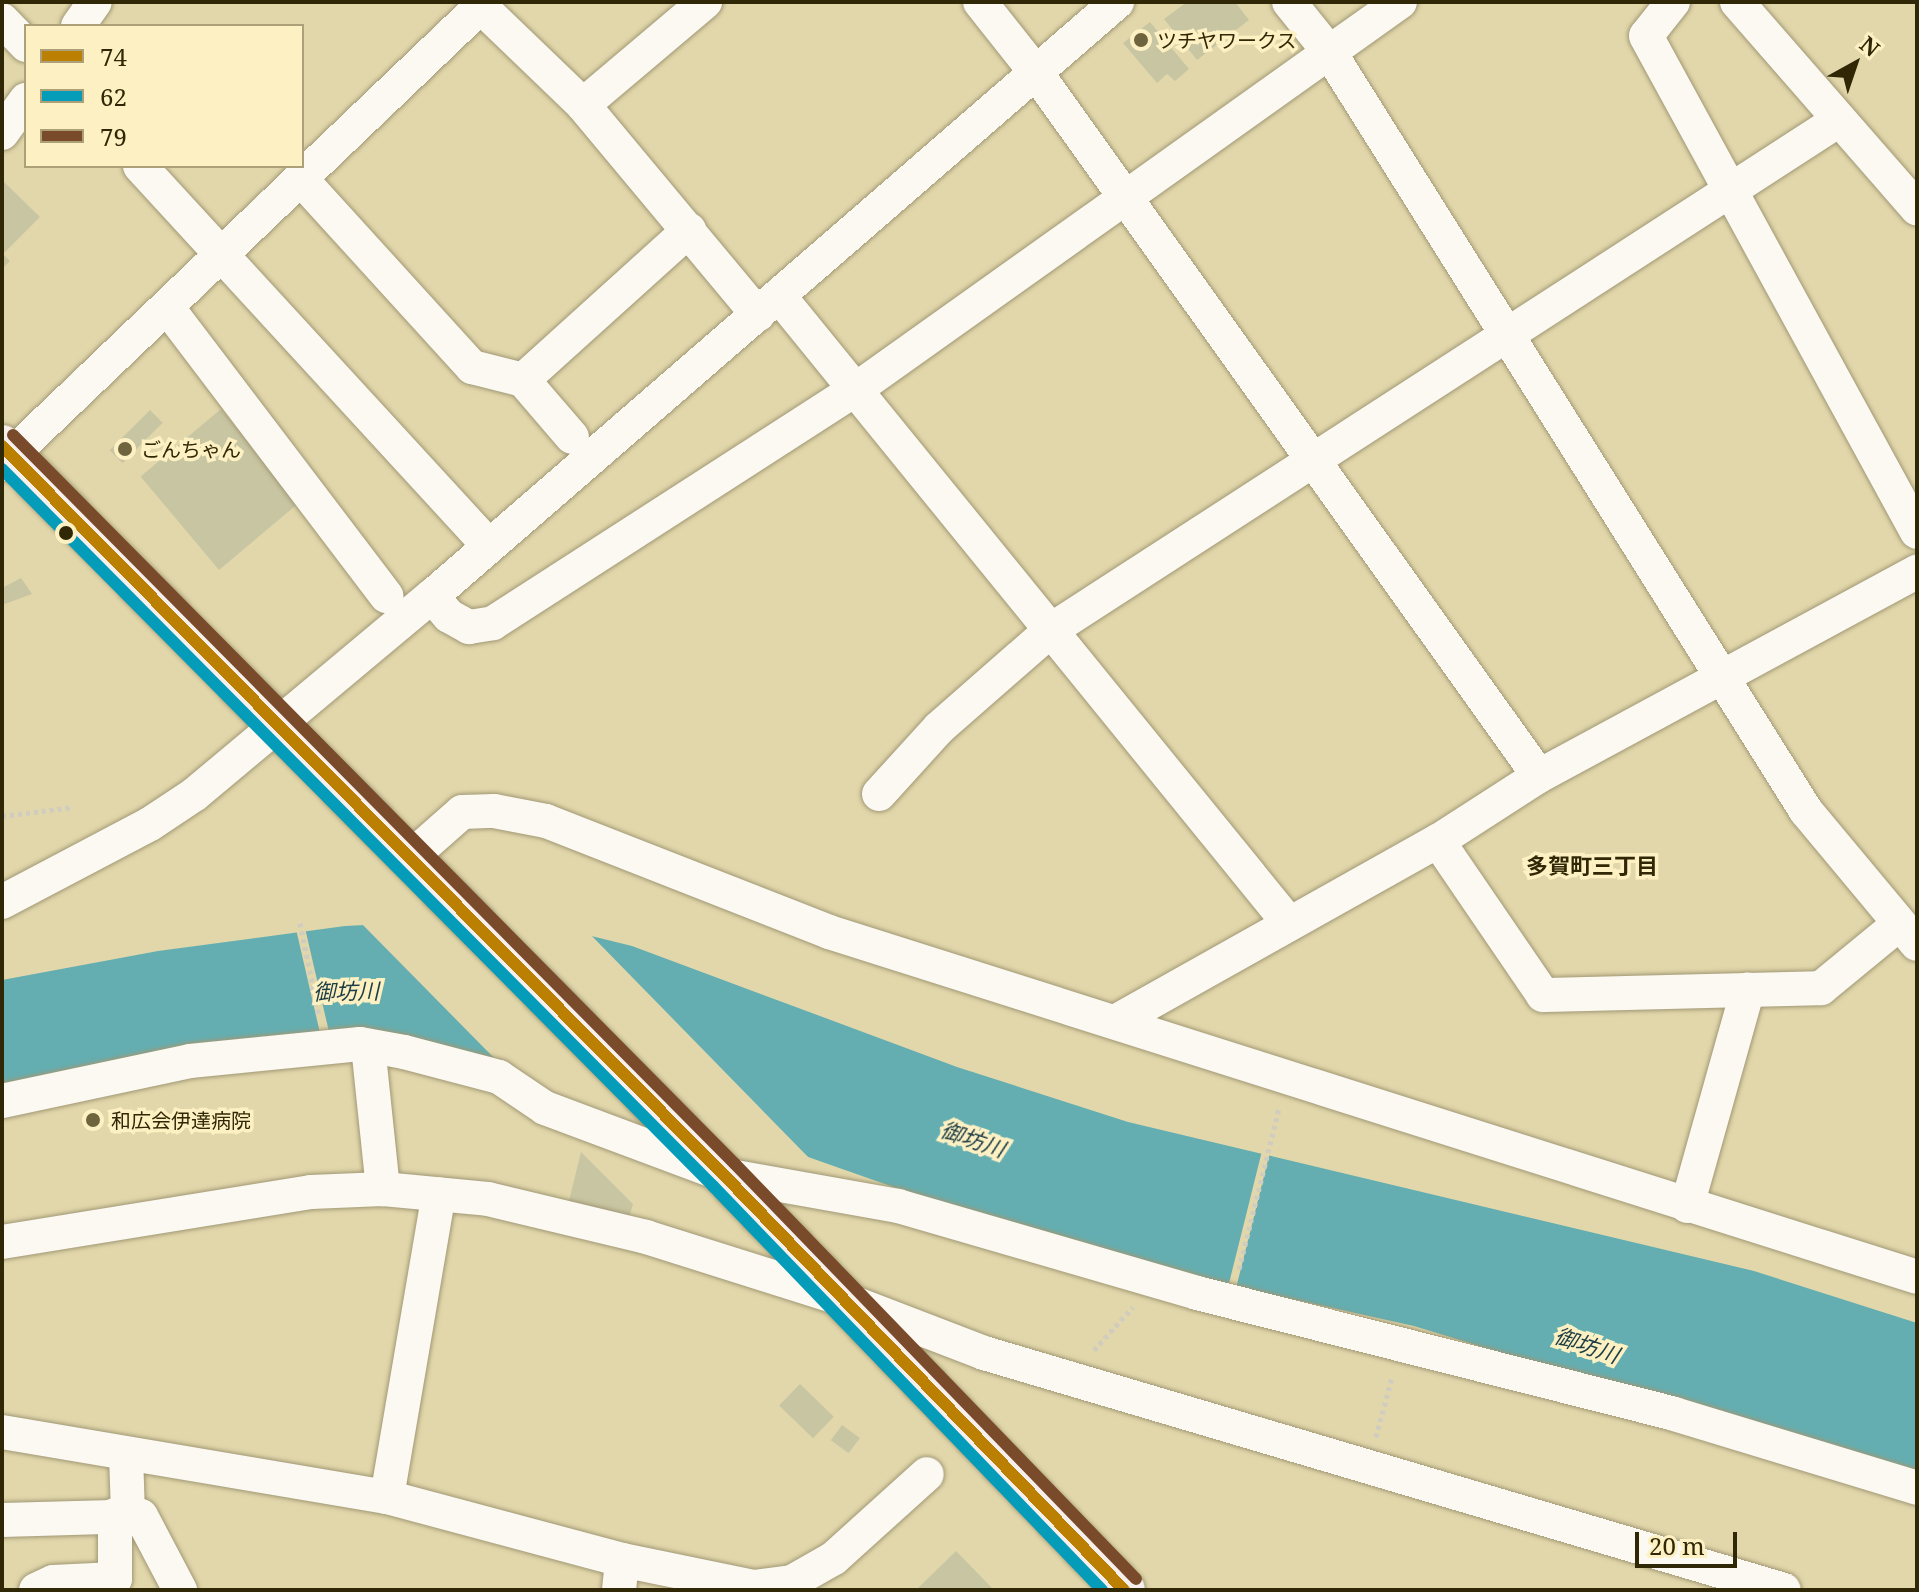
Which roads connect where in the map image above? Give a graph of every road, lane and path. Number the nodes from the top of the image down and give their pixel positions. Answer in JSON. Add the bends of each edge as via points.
{"nodes":[{"id":1,"x":95,"y":2,"type":"edge"},
{"id":2,"x":705,"y":2,"type":"edge"},
{"id":3,"x":980,"y":2,"type":"edge"},
{"id":4,"x":1117,"y":2,"type":"edge"},
{"id":5,"x":1289,"y":2,"type":"edge"},
{"id":6,"x":1400,"y":2,"type":"edge"},
{"id":7,"x":1673,"y":2,"type":"edge"},
{"id":8,"x":1737,"y":2,"type":"edge"},
{"id":9,"x":478,"y":4,"type":"edge"},
{"id":10,"x":2,"y":20,"type":"edge"},
{"id":11,"x":79,"y":24,"type":"edge"},
{"id":12,"x":24,"y":43,"type":"edge"},
{"id":13,"x":1330,"y":53,"type":"junction"},
{"id":14,"x":1037,"y":74,"type":"junction"},
{"id":15,"x":24,"y":103,"type":"edge"},
{"id":16,"x":583,"y":105,"type":"junction"},
{"id":17,"x":1839,"y":120,"type":"junction"},
{"id":18,"x":2,"y":133,"type":"edge"},
{"id":19,"x":142,"y":168,"type":"edge"},
{"id":20,"x":300,"y":178,"type":"junction"},
{"id":21,"x":1730,"y":191,"type":"junction"},
{"id":22,"x":1126,"y":196,"type":"junction"},
{"id":23,"x":1917,"y":208,"type":"edge"},
{"id":24,"x":689,"y":230,"type":"junction"},
{"id":25,"x":221,"y":253,"type":"junction"},
{"id":26,"x":768,"y":306,"type":"junction"},
{"id":27,"x":167,"y":307,"type":"junction"},
{"id":28,"x":1508,"y":334,"type":"junction"},
{"id":29,"x":523,"y":380,"type":"junction"},
{"id":30,"x":855,"y":390,"type":"junction"},
{"id":31,"x":572,"y":437,"type":"dead end"},
{"id":32,"x":5,"y":455,"type":"edge"},
{"id":33,"x":1314,"y":460,"type":"junction"},
{"id":34,"x":1917,"y":532,"type":"edge"},
{"id":35,"x":488,"y":545,"type":"junction"},
{"id":36,"x":1915,"y":577,"type":"edge"},
{"id":37,"x":386,"y":596,"type":"dead end"},
{"id":38,"x":432,"y":596,"type":"junction"},
{"id":39,"x":1051,"y":630,"type":"junction"},
{"id":40,"x":1724,"y":676,"type":"junction"},
{"id":41,"x":278,"y":721,"type":"junction"},
{"id":42,"x":1539,"y":776,"type":"junction"},
{"id":43,"x":879,"y":794,"type":"dead end"},
{"id":44,"x":73,"y":807,"type":"dead end"},
{"id":45,"x":2,"y":816,"type":"edge"},
{"id":46,"x":1438,"y":841,"type":"junction"},
{"id":47,"x":411,"y":857,"type":"junction"},
{"id":48,"x":2,"y":902,"type":"edge"},
{"id":49,"x":1288,"y":922,"type":"junction"},
{"id":50,"x":300,"y":926,"type":"dead end"},
{"id":51,"x":1908,"y":934,"type":"edge"},
{"id":52,"x":1748,"y":989,"type":"junction"},
{"id":53,"x":1115,"y":1022,"type":"junction"},
{"id":54,"x":322,"y":1029,"type":"dead end"},
{"id":55,"x":368,"y":1046,"type":"junction"},
{"id":56,"x":1288,"y":1078,"type":"junction"},
{"id":57,"x":2,"y":1101,"type":"edge"},
{"id":58,"x":724,"y":1175,"type":"junction"},
{"id":59,"x":383,"y":1189,"type":"junction"},
{"id":60,"x":439,"y":1194,"type":"junction"},
{"id":61,"x":1687,"y":1206,"type":"junction"},
{"id":62,"x":2,"y":1242,"type":"edge"},
{"id":63,"x":1238,"y":1276,"type":"dead end"},
{"id":64,"x":1917,"y":1277,"type":"edge"},
{"id":65,"x":1158,"y":1280,"type":"junction"},
{"id":66,"x":846,"y":1300,"type":"junction"},
{"id":67,"x":1402,"y":1341,"type":"junction"},
{"id":68,"x":1063,"y":1376,"type":"junction"},
{"id":69,"x":2,"y":1432,"type":"edge"},
{"id":70,"x":126,"y":1454,"type":"junction"},
{"id":71,"x":1368,"y":1468,"type":"junction"},
{"id":72,"x":927,"y":1474,"type":"dead end"},
{"id":73,"x":1917,"y":1488,"type":"edge"},
{"id":74,"x":387,"y":1497,"type":"junction"},
{"id":75,"x":121,"y":1515,"type":"junction"},
{"id":76,"x":2,"y":1520,"type":"edge"},
{"id":77,"x":620,"y":1575,"type":"edge"},
{"id":78,"x":36,"y":1590,"type":"edge"},
{"id":79,"x":180,"y":1590,"type":"edge"},
{"id":80,"x":1124,"y":1590,"type":"edge"},
{"id":81,"x":1784,"y":1590,"type":"edge"}],
"edges":[{"from":1,"to":11,"type":"street"},
{"from":2,"to":16,"type":"street"},
{"from":3,"to":14,"type":"street"},
{"from":4,"to":14,"type":"street"},
{"from":5,"to":13,"type":"street"},
{"from":6,"to":13,"type":"street"},
{"from":7,"to":21,"type":"street","via":[[1646,36]]},
{"from":8,"to":17,"type":"street"},
{"from":9,"to":16,"type":"street"},
{"from":9,"to":20,"type":"street"},
{"from":10,"to":12,"type":"street"},
{"from":13,"to":22,"type":"street"},
{"from":13,"to":28,"type":"street"},
{"from":14,"to":22,"type":"street"},
{"from":14,"to":26,"type":"street"},
{"from":15,"to":18,"type":"street"},
{"from":16,"to":24,"type":"street"},
{"from":17,"to":21,"type":"street"},
{"from":17,"to":23,"type":"street"},
{"from":19,"to":25,"type":"street"},
{"from":20,"to":25,"type":"street"},
{"from":20,"to":29,"type":"street","via":[[472,367]]},
{"from":21,"to":28,"type":"street"},
{"from":21,"to":34,"type":"street"},
{"from":22,"to":30,"type":"street"},
{"from":22,"to":33,"type":"street"},
{"from":24,"to":26,"type":"street"},
{"from":24,"to":29,"type":"street"},
{"from":25,"to":27,"type":"street"},
{"from":25,"to":35,"type":"street"},
{"from":26,"to":30,"type":"street"},
{"from":26,"to":35,"type":"street"},
{"from":27,"to":32,"type":"street"},
{"from":27,"to":37,"type":"street"},
{"from":28,"to":33,"type":"street"},
{"from":28,"to":40,"type":"street"},
{"from":29,"to":31,"type":"street"},
{"from":30,"to":38,"type":"street","via":[[493,623],[469,627],[449,616]]},
{"from":30,"to":39,"type":"street"},
{"from":32,"to":41,"type":"main road"},
{"from":33,"to":39,"type":"street"},
{"from":33,"to":42,"type":"street"},
{"from":35,"to":38,"type":"street"},
{"from":36,"to":40,"type":"street"},
{"from":38,"to":41,"type":"street"},
{"from":39,"to":43,"type":"street","via":[[939,728]]},
{"from":39,"to":49,"type":"street"},
{"from":40,"to":42,"type":"street"},
{"from":40,"to":51,"type":"street","via":[[1806,811]]},
{"from":41,"to":47,"type":"main road"},
{"from":41,"to":48,"type":"street","via":[[195,794],[150,824]]},
{"from":42,"to":46,"type":"street"},
{"from":44,"to":45,"type":"path"},
{"from":46,"to":49,"type":"street"},
{"from":46,"to":52,"type":"street","via":[[1543,995]]},
{"from":47,"to":53,"type":"street","via":[[462,812],[494,811],[546,821],[829,932]]},
{"from":47,"to":58,"type":"main road"},
{"from":49,"to":53,"type":"street"},
{"from":50,"to":54,"type":"path"},
{"from":51,"to":52,"type":"street","via":[[1821,988]]},
{"from":52,"to":61,"type":"street"},
{"from":53,"to":56,"type":"street"},
{"from":55,"to":57,"type":"street","via":[[190,1061]]},
{"from":55,"to":58,"type":"street","via":[[499,1077],[545,1108]]},
{"from":55,"to":59,"type":"street"},
{"from":56,"to":61,"type":"street"},
{"from":56,"to":63,"type":"path"},
{"from":58,"to":65,"type":"street","via":[[887,1204]]},
{"from":58,"to":66,"type":"main road"},
{"from":59,"to":60,"type":"street"},
{"from":59,"to":62,"type":"street","via":[[311,1192]]},
{"from":60,"to":66,"type":"street","via":[[488,1199],[646,1237]]},
{"from":60,"to":74,"type":"street"},
{"from":61,"to":64,"type":"street"},
{"from":65,"to":67,"type":"street"},
{"from":65,"to":68,"type":"path"},
{"from":66,"to":68,"type":"street","via":[[984,1353]]},
{"from":66,"to":80,"type":"main road"},
{"from":67,"to":71,"type":"path"},
{"from":67,"to":73,"type":"street","via":[[1674,1414]]},
{"from":68,"to":71,"type":"street"},
{"from":69,"to":70,"type":"street"},
{"from":70,"to":74,"type":"street"},
{"from":70,"to":75,"type":"street"},
{"from":71,"to":81,"type":"street"},
{"from":72,"to":77,"type":"street","via":[[834,1558],[792,1582],[753,1587]]},
{"from":74,"to":77,"type":"street"},
{"from":75,"to":76,"type":"street"},
{"from":75,"to":78,"type":"street","via":[[115,1579],[53,1582]]},
{"from":75,"to":79,"type":"street","via":[[141,1516]]}]}
